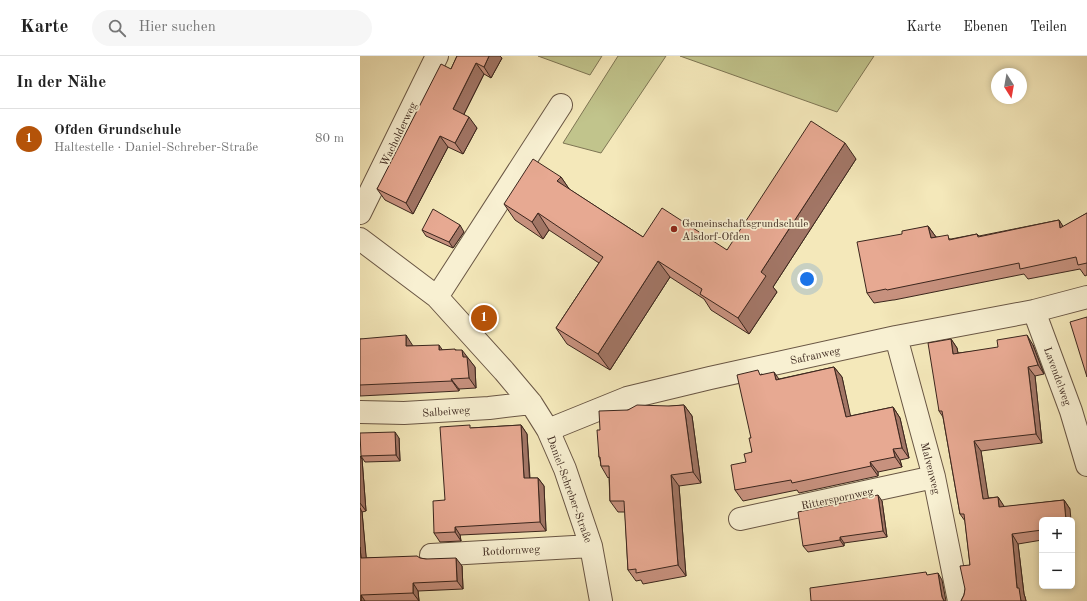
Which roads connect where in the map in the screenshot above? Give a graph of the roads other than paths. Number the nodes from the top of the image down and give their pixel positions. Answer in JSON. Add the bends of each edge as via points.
{"nodes":[{"id":1,"x":437,"y":56,"type":"edge"},
{"id":2,"x":562,"y":105,"type":"dead end"},
{"id":3,"x":360,"y":213,"type":"edge"},
{"id":4,"x":360,"y":239,"type":"edge"},
{"id":5,"x":437,"y":297,"type":"junction"},
{"id":6,"x":1087,"y":297,"type":"edge"},
{"id":7,"x":1034,"y":311,"type":"junction"},
{"id":8,"x":896,"y":338,"type":"junction"},
{"id":9,"x":531,"y":402,"type":"junction"},
{"id":10,"x":360,"y":412,"type":"edge"},
{"id":11,"x":548,"y":430,"type":"junction"},
{"id":12,"x":1087,"y":465,"type":"edge"},
{"id":13,"x":934,"y":477,"type":"junction"},
{"id":14,"x":740,"y":519,"type":"dead end"},
{"id":15,"x":591,"y":546,"type":"junction"},
{"id":16,"x":431,"y":555,"type":"dead end"},
{"id":17,"x":601,"y":601,"type":"edge"},
{"id":18,"x":959,"y":601,"type":"edge"}],
"edges":[{"from":1,"to":3,"type":"street","name":"Wacholderweg"},
{"from":2,"to":5,"type":"street"},
{"from":4,"to":5,"type":"street","name":"Daniel-Schreber-Straße"},
{"from":5,"to":9,"type":"street","name":"Daniel-Schreber-Straße"},
{"from":6,"to":7,"type":"street","name":"Safranweg"},
{"from":7,"to":8,"type":"street","name":"Safranweg"},
{"from":7,"to":12,"type":"street","name":"Lavendelweg","via":[[1071,411]]},
{"from":8,"to":11,"type":"street","name":"Safranweg","via":[[627,398]]},
{"from":8,"to":13,"type":"street","name":"Malvenweg"},
{"from":9,"to":10,"type":"street","name":"Salbeiweg","via":[[489,408],[404,413]]},
{"from":9,"to":11,"type":"street","name":"Daniel-Schreber-Straße"},
{"from":11,"to":15,"type":"street","name":"Daniel-Schreber-Straße","via":[[565,470]]},
{"from":13,"to":14,"type":"street","name":"Ritterspornweg"},
{"from":13,"to":18,"type":"street","name":"Malvenweg"},
{"from":15,"to":16,"type":"street","name":"Rotdornweg"},
{"from":15,"to":17,"type":"street","name":"Daniel-Schreber-Straße"}]}
